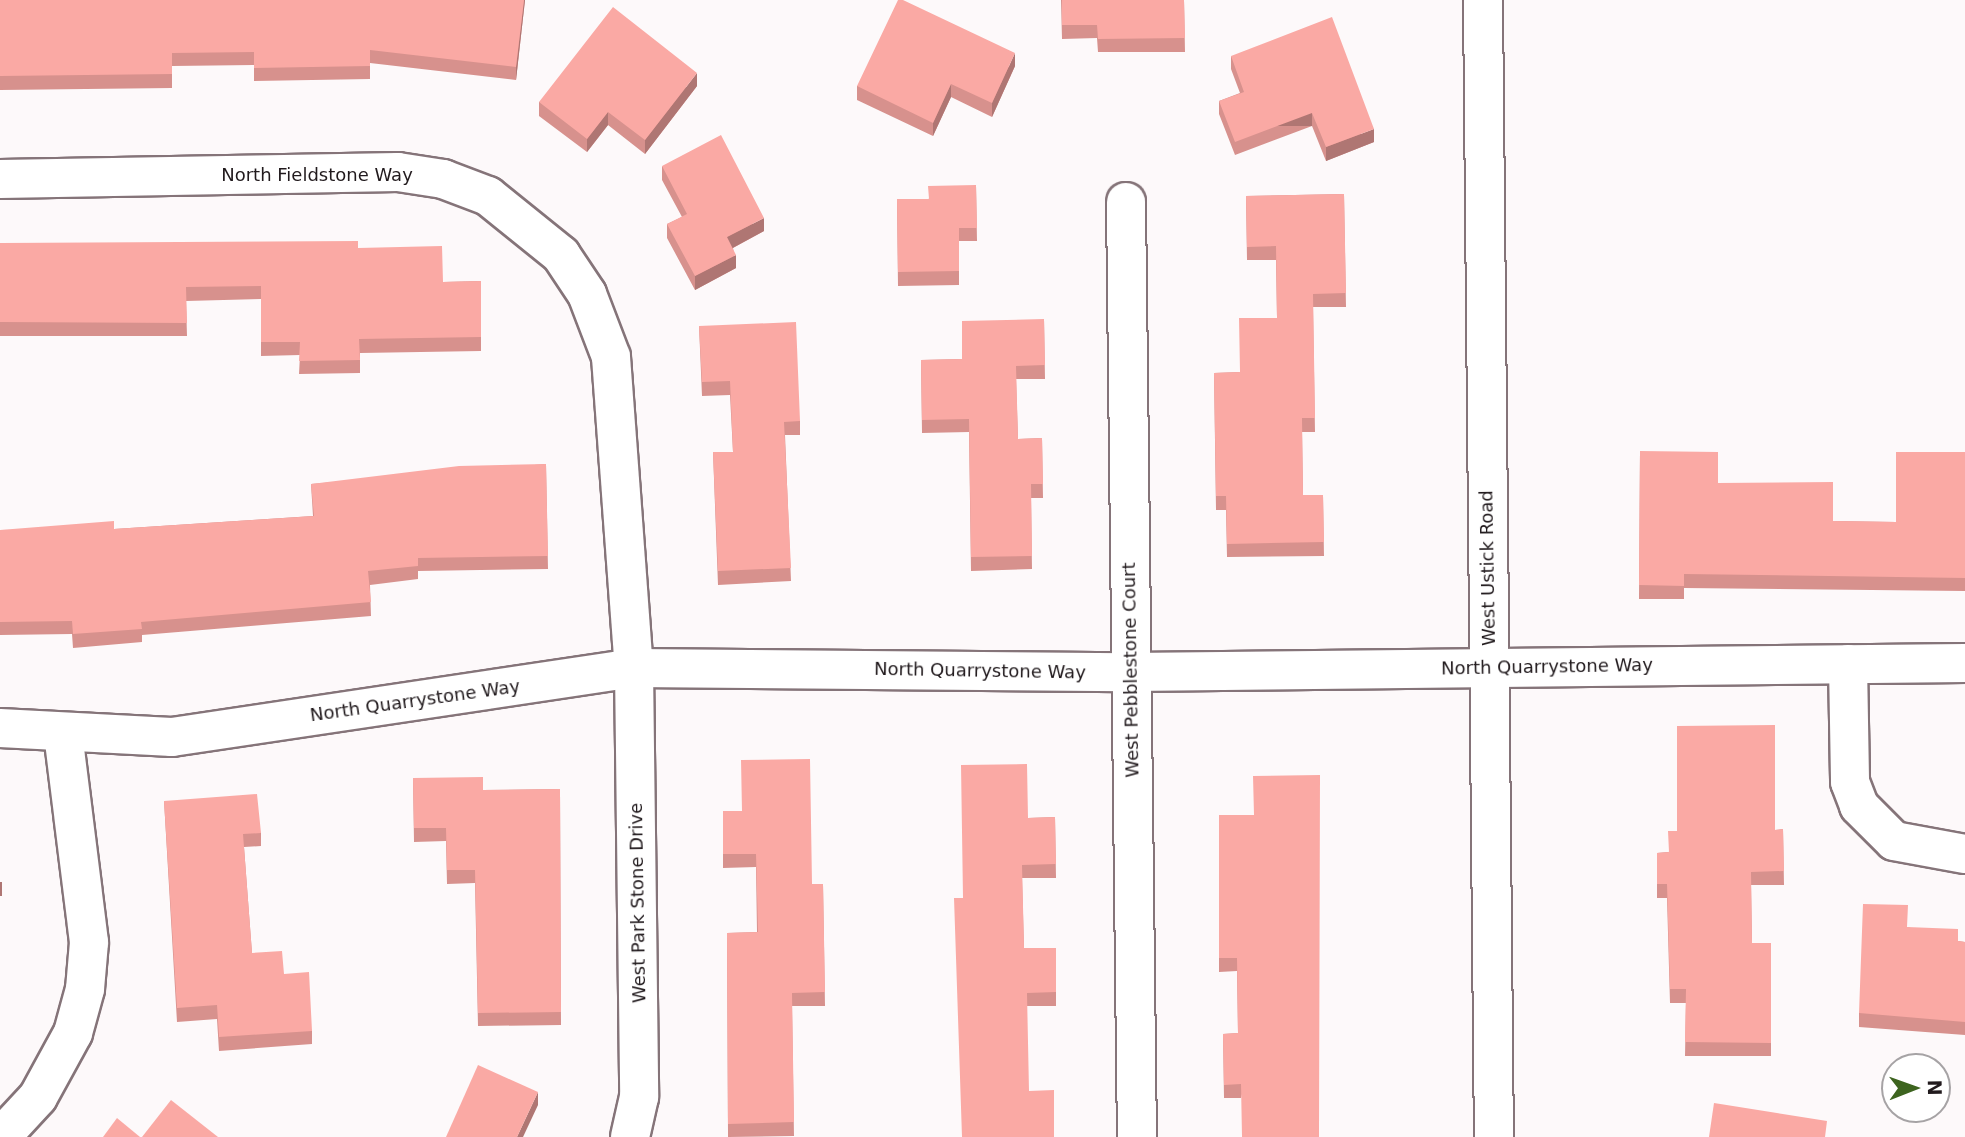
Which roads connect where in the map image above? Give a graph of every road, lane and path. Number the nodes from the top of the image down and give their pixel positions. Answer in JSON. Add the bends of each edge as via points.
{"nodes":[{"id":1,"x":1483,"y":0,"type":"edge"},
{"id":2,"x":0,"y":179,"type":"edge"},
{"id":3,"x":1126,"y":202,"type":"dead end"},
{"id":4,"x":1965,"y":663,"type":"edge"},
{"id":5,"x":1848,"y":664,"type":"junction"},
{"id":6,"x":634,"y":668,"type":"junction"},
{"id":7,"x":1489,"y":668,"type":"junction"},
{"id":8,"x":1131,"y":672,"type":"junction"},
{"id":9,"x":0,"y":728,"type":"edge"},
{"id":10,"x":63,"y":733,"type":"junction"},
{"id":11,"x":1965,"y":854,"type":"edge"},
{"id":12,"x":1,"y":1137,"type":"edge"},
{"id":13,"x":630,"y":1137,"type":"edge"},
{"id":14,"x":1137,"y":1137,"type":"edge"},
{"id":15,"x":1494,"y":1137,"type":"edge"}],
"edges":[{"from":1,"to":7,"type":"street","name":"West Ustick Road"},
{"from":2,"to":6,"type":"street","name":"North Fieldstone Way","via":[[398,172],[443,179],[527,222],[561,255],[586,294],[611,357]]},
{"from":3,"to":8,"type":"street","name":"West Pebblestone Court"},
{"from":4,"to":5,"type":"street","name":"North Quarrystone Way"},
{"from":5,"to":7,"type":"street","name":"North Quarrystone Way"},
{"from":5,"to":11,"type":"street","via":[[1850,782],[1859,806],[1894,841]]},
{"from":6,"to":8,"type":"street","name":"North Quarrystone Way"},
{"from":6,"to":10,"type":"street","name":"North Quarrystone Way","via":[[172,737]]},
{"from":6,"to":13,"type":"street","name":"West Park Stone Drive","via":[[639,1097]]},
{"from":7,"to":8,"type":"street","name":"North Quarrystone Way"},
{"from":7,"to":15,"type":"street","name":"West Ustick Road"},
{"from":8,"to":14,"type":"street","name":"West Pebblestone Court"},
{"from":9,"to":10,"type":"street","name":"North Quarrystone Way"},
{"from":10,"to":12,"type":"street","via":[[89,942],[85,989],[74,1033],[38,1097]]}]}
